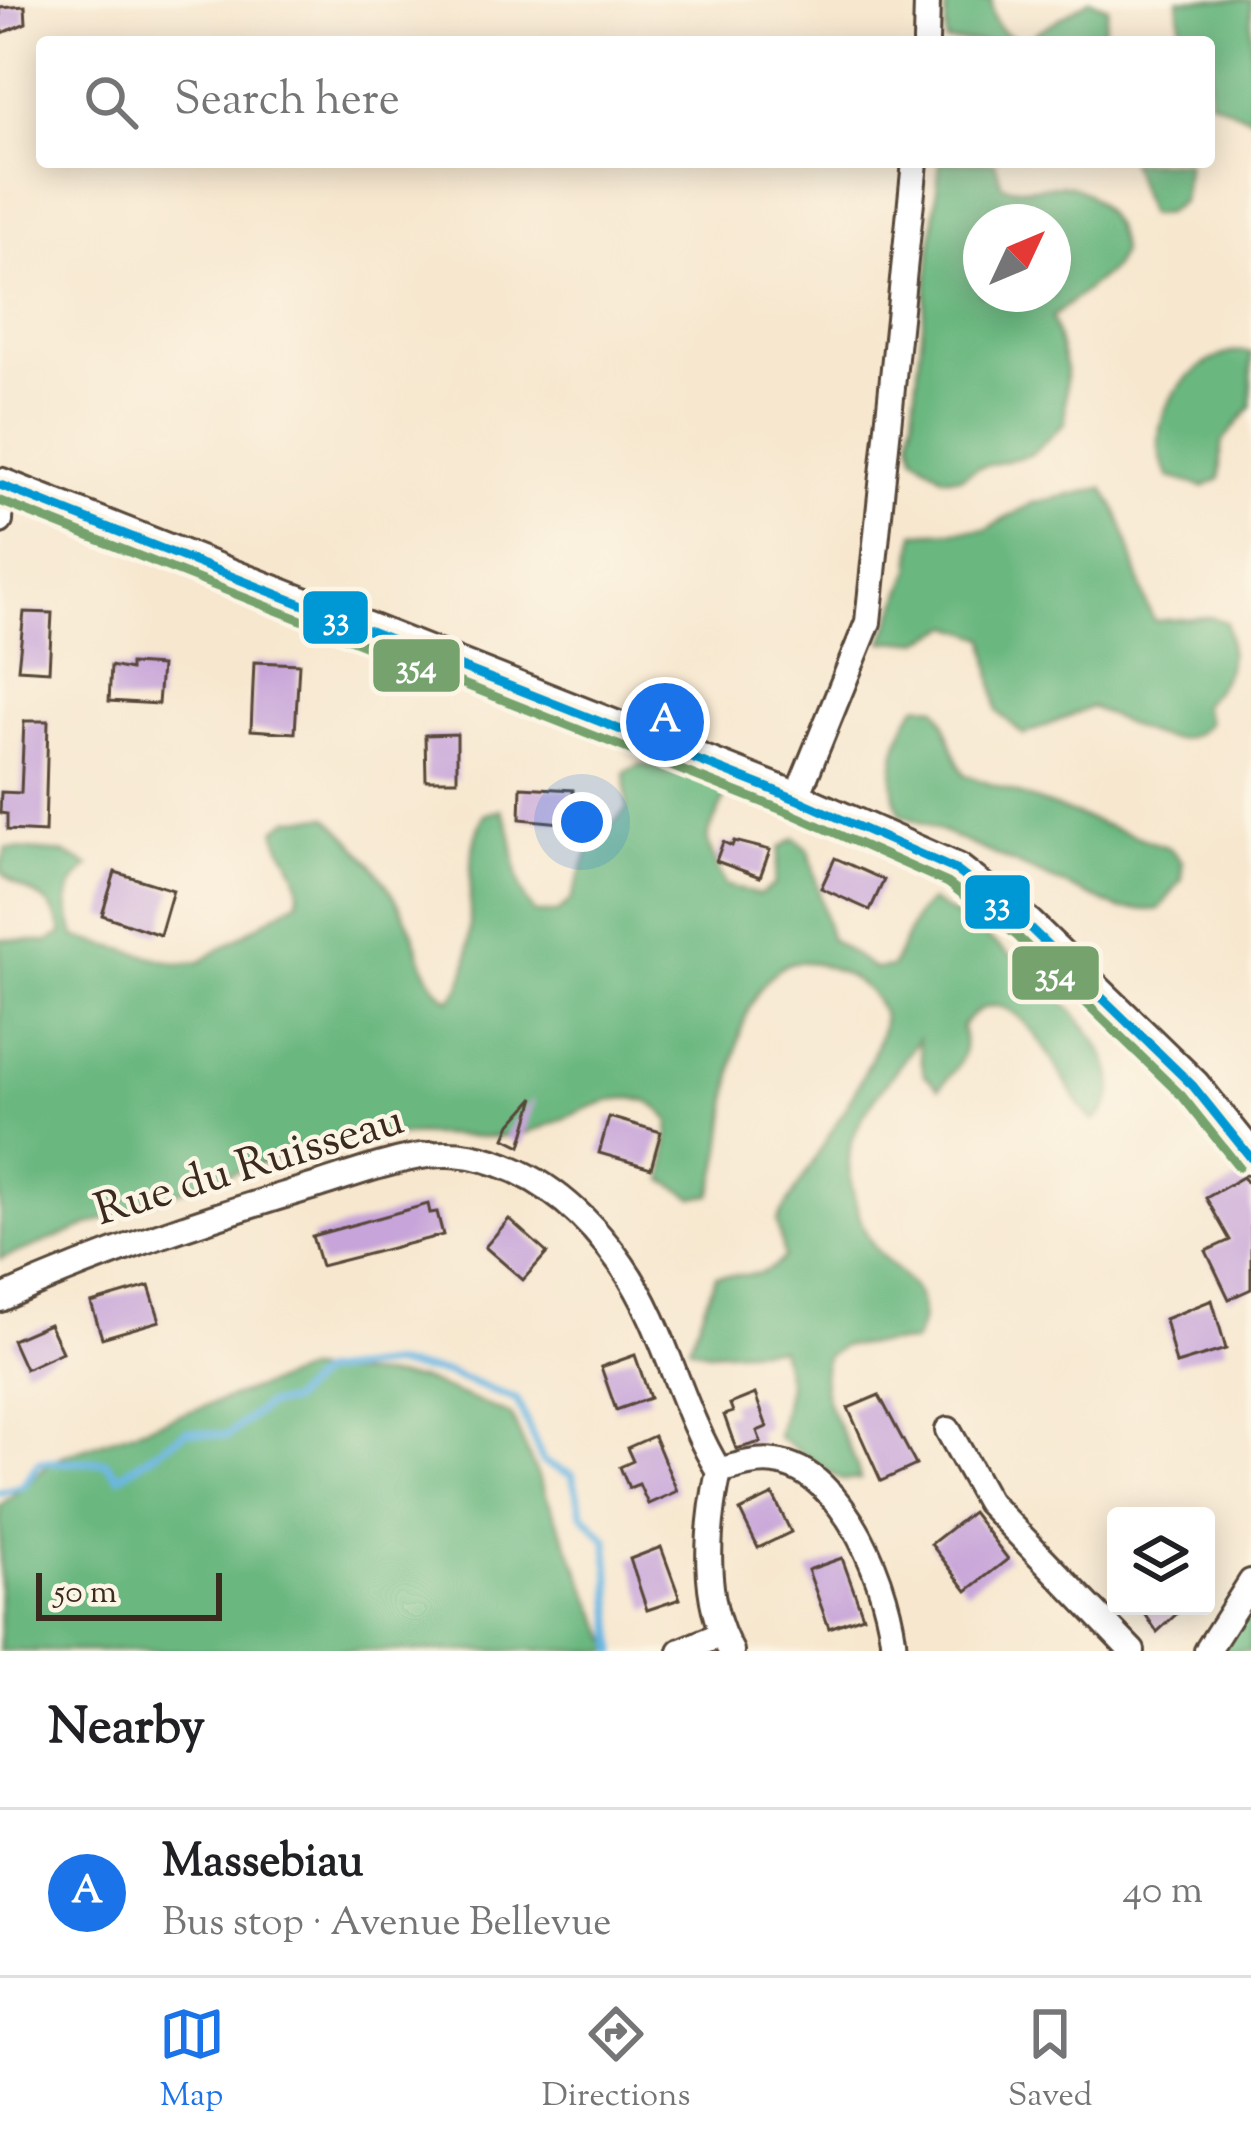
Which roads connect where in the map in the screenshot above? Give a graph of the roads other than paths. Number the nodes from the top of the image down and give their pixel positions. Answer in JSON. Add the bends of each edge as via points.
{"nodes":[{"id":1,"x":927,"y":0,"type":"edge"},
{"id":2,"x":926,"y":36,"type":"edge"},
{"id":3,"x":914,"y":168,"type":"edge"},
{"id":4,"x":1,"y":485,"type":"edge"},
{"id":5,"x":0,"y":521,"type":"edge"},
{"id":6,"x":796,"y":799,"type":"junction"},
{"id":7,"x":1251,"y":1158,"type":"edge"},
{"id":8,"x":0,"y":1299,"type":"edge"},
{"id":9,"x":948,"y":1430,"type":"dead end"},
{"id":10,"x":719,"y":1471,"type":"junction"},
{"id":11,"x":1251,"y":1582,"type":"edge"},
{"id":12,"x":726,"y":1643,"type":"edge"},
{"id":13,"x":681,"y":1651,"type":"edge"},
{"id":14,"x":894,"y":1651,"type":"edge"},
{"id":15,"x":1132,"y":1651,"type":"edge"},
{"id":16,"x":1208,"y":1651,"type":"edge"}],
"edges":[{"from":1,"to":2,"type":"street"},
{"from":3,"to":6,"type":"street","via":[[868,622]]},
{"from":4,"to":5,"type":"street"},
{"from":4,"to":6,"type":"main road"},
{"from":6,"to":7,"type":"main road","via":[[916,849],[988,891],[1193,1086]]},
{"from":8,"to":10,"type":"street","name":"Rue du Ruisseau","via":[[167,1229],[407,1159],[464,1155],[500,1163],[580,1213],[622,1264]]},
{"from":9,"to":15,"type":"street","via":[[988,1502]]},
{"from":10,"to":12,"type":"street","via":[[709,1552]]},
{"from":10,"to":14,"type":"street","via":[[777,1462],[803,1472],[838,1505],[885,1595]]},
{"from":11,"to":16,"type":"street"},
{"from":12,"to":13,"type":"street"}]}
